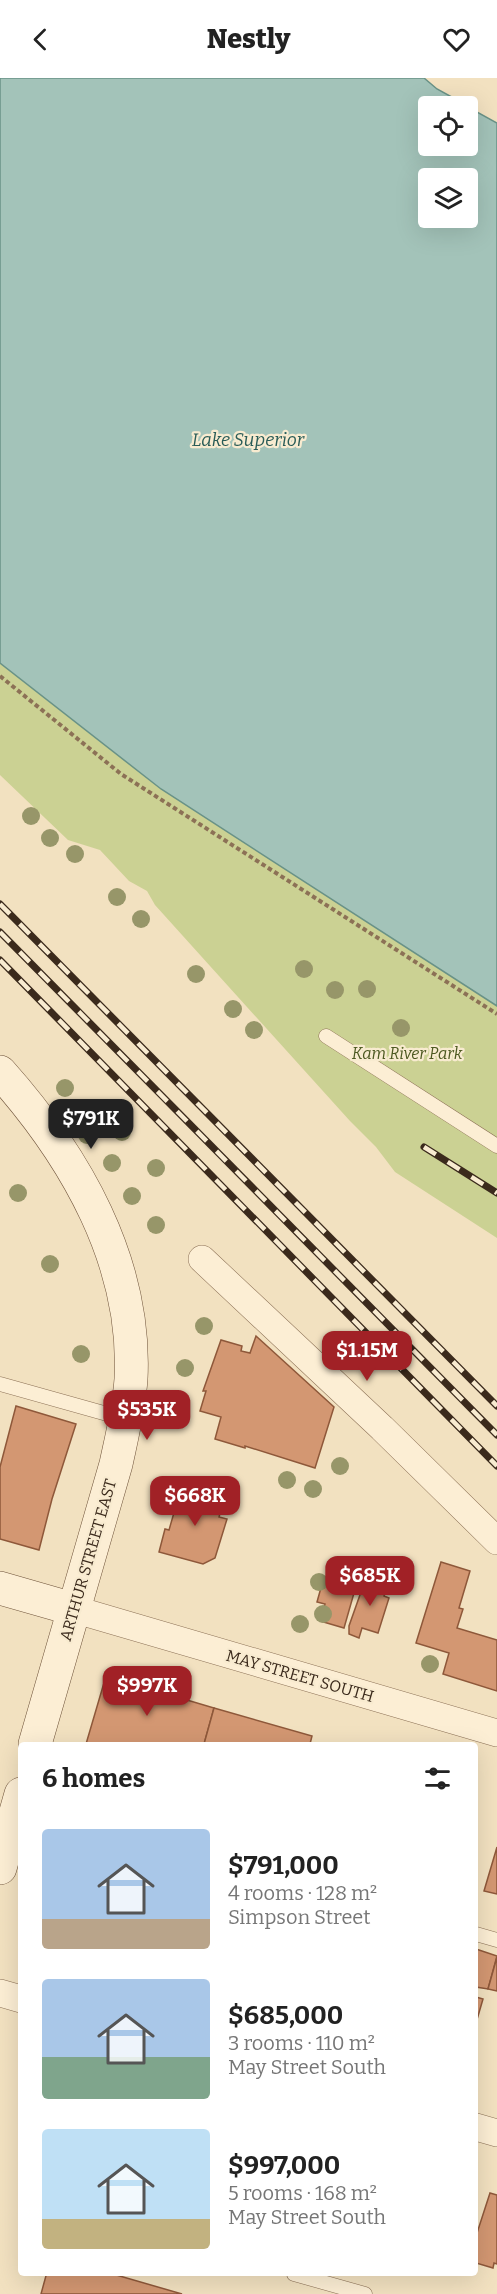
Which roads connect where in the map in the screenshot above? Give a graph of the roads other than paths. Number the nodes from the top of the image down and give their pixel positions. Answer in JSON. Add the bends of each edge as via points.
{"nodes":[{"id":1,"x":326,"y":1036,"type":"dead end"},
{"id":2,"x":0,"y":1072,"type":"edge"},
{"id":3,"x":497,"y":1146,"type":"edge"},
{"id":4,"x":202,"y":1259,"type":"dead end"},
{"id":5,"x":0,"y":1384,"type":"edge"},
{"id":6,"x":126,"y":1419,"type":"junction"},
{"id":7,"x":497,"y":1541,"type":"edge"},
{"id":8,"x":0,"y":1588,"type":"edge"},
{"id":9,"x":73,"y":1609,"type":"junction"},
{"id":10,"x":497,"y":1733,"type":"edge"},
{"id":11,"x":36,"y":1742,"type":"edge"},
{"id":12,"x":18,"y":1808,"type":"edge"},
{"id":13,"x":0,"y":1868,"type":"edge"},
{"id":14,"x":478,"y":1935,"type":"edge"},
{"id":15,"x":497,"y":1940,"type":"edge"},
{"id":16,"x":0,"y":1993,"type":"edge"},
{"id":17,"x":18,"y":1998,"type":"edge"},
{"id":18,"x":478,"y":2128,"type":"edge"},
{"id":19,"x":497,"y":2133,"type":"edge"},
{"id":20,"x":301,"y":2276,"type":"edge"},
{"id":21,"x":365,"y":2294,"type":"edge"}],
"edges":[{"from":1,"to":3,"type":"lane"},
{"from":2,"to":6,"type":"main road","name":"ARTHUR STREET EAST","via":[[67,1159],[102,1223],[117,1267],[130,1339]]},
{"from":4,"to":7,"type":"street"},
{"from":5,"to":6,"type":"lane"},
{"from":6,"to":9,"type":"main road","name":"ARTHUR STREET EAST"},
{"from":8,"to":9,"type":"main road","name":"MAY STREET SOUTH"},
{"from":9,"to":10,"type":"street","name":"MAY STREET SOUTH"},
{"from":9,"to":11,"type":"main road","name":"ARTHUR STREET EAST"},
{"from":12,"to":13,"type":"main road"},
{"from":14,"to":15,"type":"lane"},
{"from":16,"to":17,"type":"street"},
{"from":18,"to":19,"type":"street"},
{"from":20,"to":21,"type":"lane"}]}
